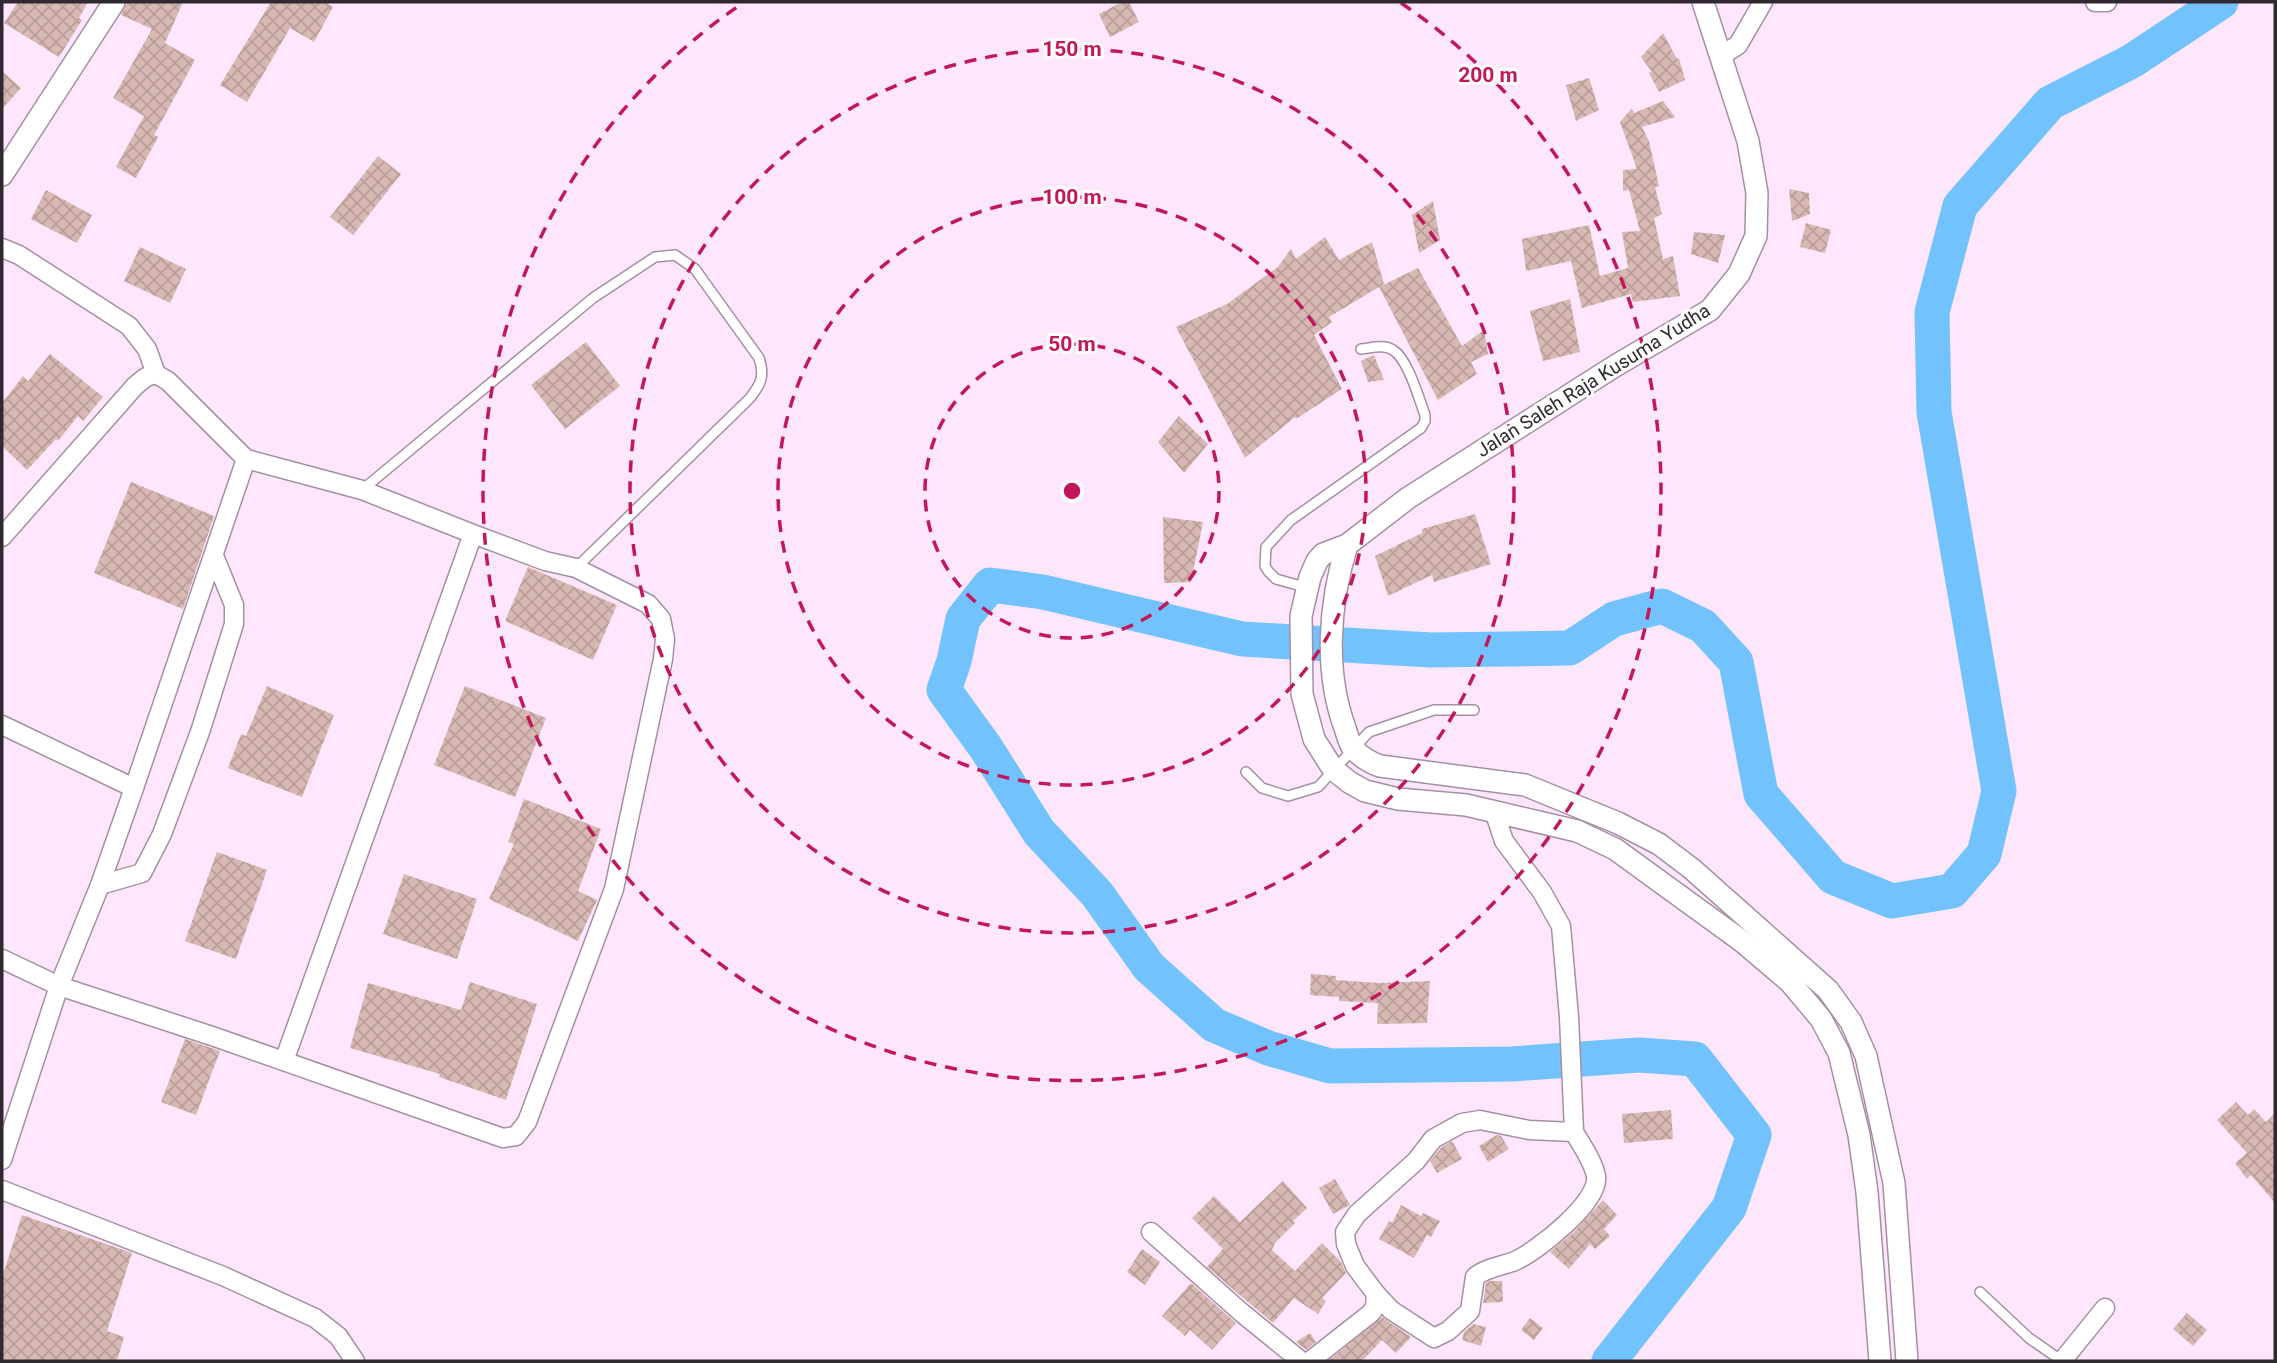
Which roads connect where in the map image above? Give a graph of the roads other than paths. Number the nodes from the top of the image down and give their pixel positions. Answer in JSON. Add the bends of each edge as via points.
{"nodes":[{"id":1,"x":114,"y":2,"type":"edge"},
{"id":2,"x":1703,"y":2,"type":"edge"},
{"id":3,"x":1763,"y":2,"type":"edge"},
{"id":4,"x":2095,"y":2,"type":"edge"},
{"id":5,"x":2107,"y":2,"type":"edge"},
{"id":6,"x":1722,"y":55,"type":"junction"},
{"id":7,"x":2,"y":175,"type":"edge"},
{"id":8,"x":2,"y":248,"type":"edge"},
{"id":9,"x":1360,"y":349,"type":"dead end"},
{"id":10,"x":156,"y":374,"type":"junction"},
{"id":11,"x":246,"y":459,"type":"junction"},
{"id":12,"x":362,"y":490,"type":"junction"},
{"id":13,"x":473,"y":534,"type":"junction"},
{"id":14,"x":2,"y":537,"type":"edge"},
{"id":15,"x":1346,"y":545,"type":"junction"},
{"id":16,"x":214,"y":556,"type":"junction"},
{"id":17,"x":576,"y":568,"type":"junction"},
{"id":18,"x":1308,"y":587,"type":"junction"},
{"id":19,"x":1474,"y":710,"type":"dead end"},
{"id":20,"x":2,"y":725,"type":"edge"},
{"id":21,"x":1352,"y":748,"type":"junction"},
{"id":22,"x":1333,"y":769,"type":"junction"},
{"id":23,"x":1246,"y":772,"type":"dead end"},
{"id":24,"x":134,"y":788,"type":"junction"},
{"id":25,"x":1494,"y":811,"type":"junction"},
{"id":26,"x":100,"y":885,"type":"junction"},
{"id":27,"x":2,"y":959,"type":"edge"},
{"id":28,"x":59,"y":986,"type":"junction"},
{"id":29,"x":284,"y":1061,"type":"junction"},
{"id":30,"x":1574,"y":1132,"type":"junction"},
{"id":31,"x":2,"y":1160,"type":"edge"},
{"id":32,"x":2,"y":1189,"type":"edge"},
{"id":33,"x":1151,"y":1232,"type":"dead end"},
{"id":34,"x":1980,"y":1292,"type":"dead end"},
{"id":35,"x":1376,"y":1294,"type":"junction"},
{"id":36,"x":2105,"y":1308,"type":"dead end"},
{"id":37,"x":355,"y":1361,"type":"edge"},
{"id":38,"x":1301,"y":1361,"type":"edge"},
{"id":39,"x":1310,"y":1361,"type":"edge"},
{"id":40,"x":1880,"y":1361,"type":"edge"},
{"id":41,"x":1907,"y":1361,"type":"edge"},
{"id":42,"x":2062,"y":1361,"type":"edge"}],
"edges":[{"from":1,"to":7,"type":"street"},
{"from":2,"to":6,"type":"street","name":"Jalan Saleh Raja Kusuma Yudha"},
{"from":3,"to":6,"type":"street","via":[[1738,45]]},
{"from":4,"to":5,"type":"street"},
{"from":6,"to":15,"type":"street","name":"Jalan Saleh Raja Kusuma Yudha","via":[[1748,141],[1757,193],[1756,236],[1739,274],[1710,310],[1418,491]]},
{"from":8,"to":10,"type":"street","via":[[19,254],[129,326],[147,349]]},
{"from":9,"to":18,"type":"lane","via":[[1393,349],[1403,359],[1425,421],[1291,520],[1266,547],[1265,565],[1276,579]]},
{"from":10,"to":11,"type":"street","via":[[169,381]]},
{"from":10,"to":14,"type":"street","via":[[135,386]]},
{"from":11,"to":12,"type":"street"},
{"from":11,"to":16,"type":"street"},
{"from":12,"to":13,"type":"street"},
{"from":12,"to":17,"type":"lane","via":[[593,298],[655,257],[675,255],[695,269],[760,358],[762,382]]},
{"from":13,"to":17,"type":"street"},
{"from":13,"to":29,"type":"street"},
{"from":15,"to":18,"type":"street","name":"Jalan Saleh Raja Kusuma Yudha","via":[[1323,554]]},
{"from":15,"to":21,"type":"street","via":[[1332,626],[1334,688]]},
{"from":16,"to":24,"type":"street"},
{"from":16,"to":26,"type":"street","via":[[234,606],[234,624],[200,732],[162,834],[142,873]]},
{"from":17,"to":29,"type":"street","via":[[648,604],[661,619],[665,639],[614,889],[527,1122],[516,1136],[503,1138]]},
{"from":18,"to":22,"type":"street","name":"Jalan Saleh Raja Kusuma Yudha","via":[[1301,616],[1302,694],[1314,739]]},
{"from":19,"to":21,"type":"lane","via":[[1434,710],[1369,732]]},
{"from":20,"to":24,"type":"street"},
{"from":21,"to":22,"type":"lane"},
{"from":21,"to":41,"type":"street","via":[[1380,766],[1525,785],[1618,822],[1692,869],[1828,990],[1851,1022],[1866,1056],[1891,1170]]},
{"from":22,"to":23,"type":"lane","via":[[1318,787],[1288,796],[1262,788]]},
{"from":22,"to":25,"type":"street","name":"Jalan Saleh Raja Kusuma Yudha","via":[[1365,791]]},
{"from":24,"to":26,"type":"street"},
{"from":25,"to":30,"type":"street","via":[[1504,841],[1561,926]]},
{"from":25,"to":40,"type":"street","name":"Jalan Saleh Raja Kusuma Yudha","via":[[1577,831],[1615,849],[1744,943],[1790,982],[1821,1019],[1839,1053],[1859,1135]]},
{"from":26,"to":28,"type":"street"},
{"from":27,"to":28,"type":"street"},
{"from":28,"to":29,"type":"street"},
{"from":28,"to":31,"type":"street"},
{"from":30,"to":35,"type":"street","via":[[1480,1121],[1462,1123],[1433,1139],[1416,1161],[1357,1214],[1345,1232],[1355,1266]]},
{"from":30,"to":35,"type":"street","via":[[1596,1177],[1588,1200],[1529,1253],[1475,1277],[1470,1311],[1448,1331],[1434,1338],[1391,1310]]},
{"from":32,"to":37,"type":"street","via":[[315,1318],[338,1336]]},
{"from":33,"to":38,"type":"street"},
{"from":34,"to":42,"type":"lane","via":[[2029,1338]]},
{"from":35,"to":39,"type":"street","via":[[1371,1313]]},
{"from":36,"to":42,"type":"street"}]}
